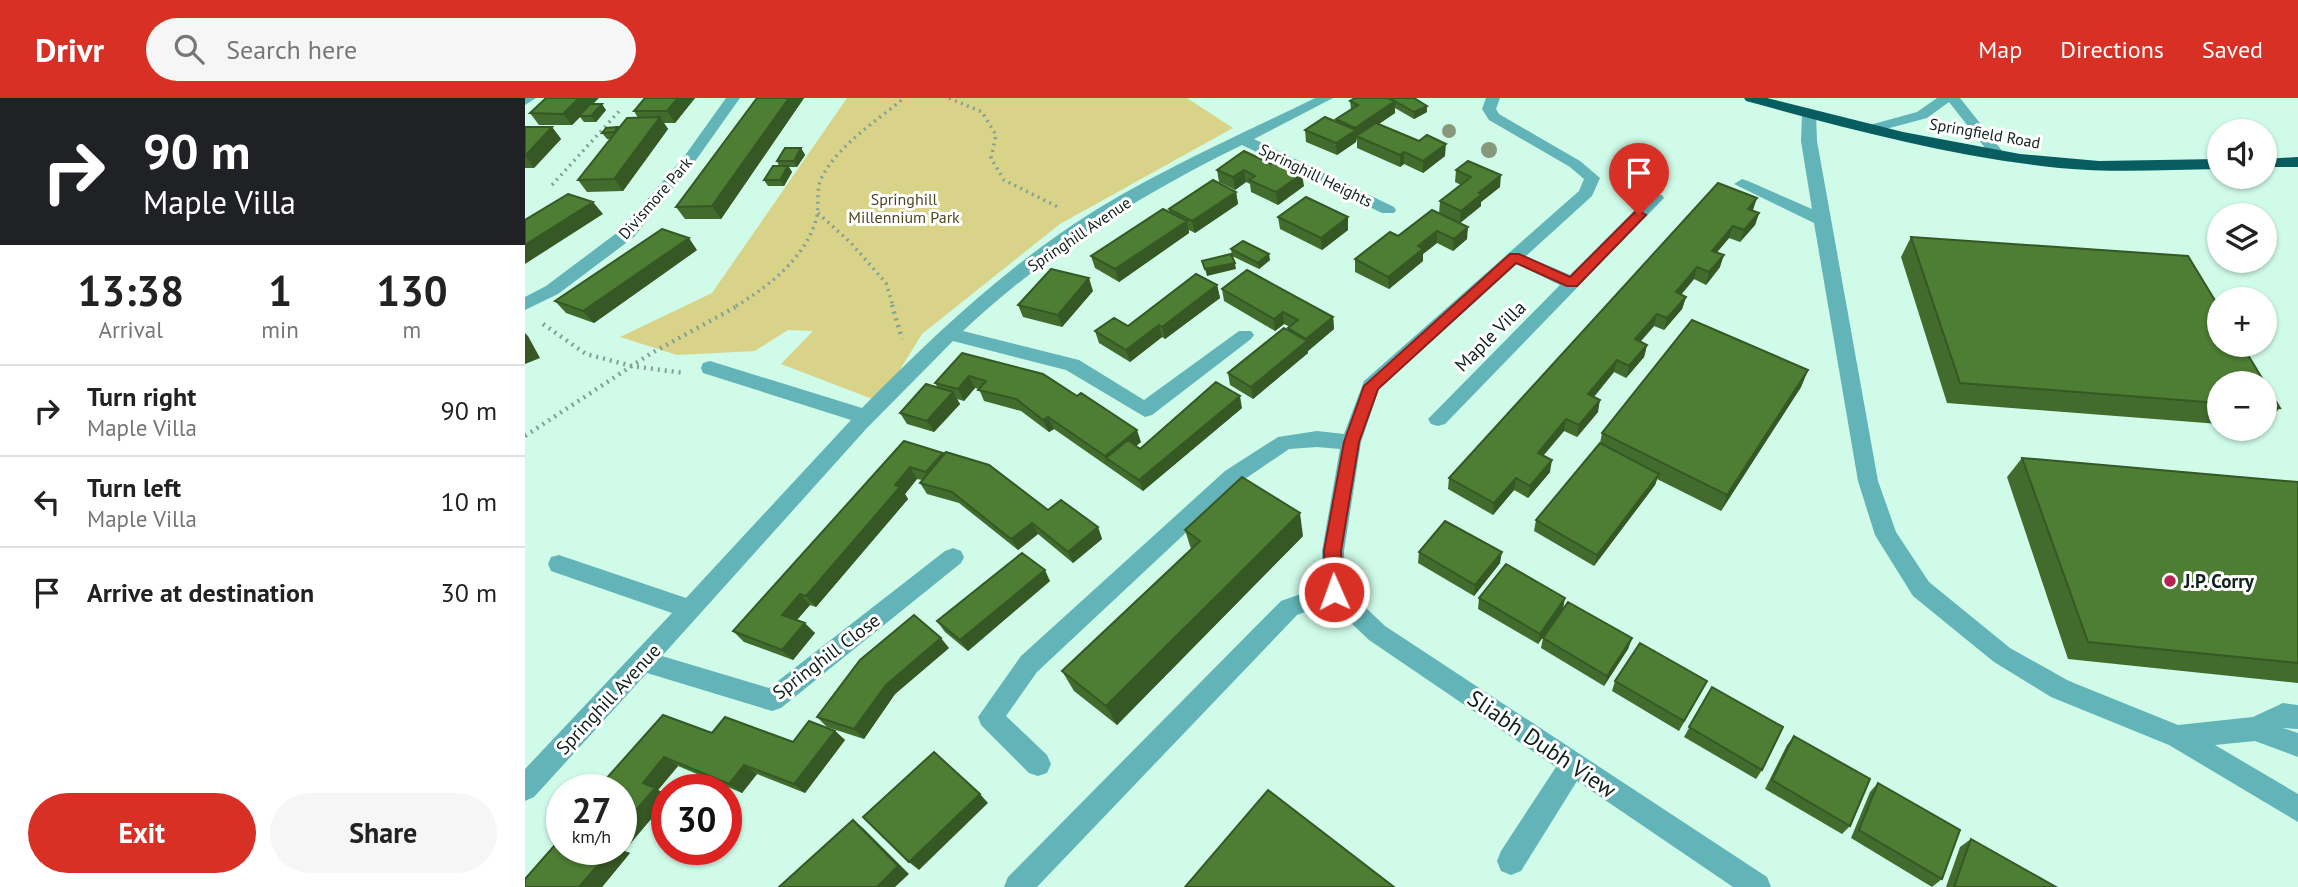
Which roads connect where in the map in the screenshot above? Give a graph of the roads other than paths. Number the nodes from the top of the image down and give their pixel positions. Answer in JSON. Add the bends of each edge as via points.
{"nodes":[{"id":1,"x":529,"y":98,"type":"edge"},
{"id":2,"x":733,"y":98,"type":"edge"},
{"id":3,"x":1326,"y":98,"type":"edge"},
{"id":4,"x":1493,"y":98,"type":"edge"},
{"id":5,"x":1751,"y":98,"type":"edge"},
{"id":6,"x":1946,"y":98,"type":"edge"},
{"id":7,"x":1952,"y":98,"type":"edge"},
{"id":8,"x":525,"y":101,"type":"edge"},
{"id":9,"x":1809,"y":114,"type":"junction"},
{"id":10,"x":1871,"y":129,"type":"junction"},
{"id":11,"x":1243,"y":140,"type":"junction"},
{"id":12,"x":1998,"y":155,"type":"junction"},
{"id":13,"x":2298,"y":162,"type":"edge"},
{"id":14,"x":2277,"y":163,"type":"edge"},
{"id":15,"x":2207,"y":164,"type":"edge"},
{"id":16,"x":1742,"y":184,"type":"dead end"},
{"id":17,"x":1656,"y":198,"type":"dead end"},
{"id":18,"x":1388,"y":210,"type":"dead end"},
{"id":19,"x":1822,"y":220,"type":"junction"},
{"id":20,"x":1515,"y":257,"type":"junction"},
{"id":21,"x":1572,"y":283,"type":"junction"},
{"id":22,"x":525,"y":303,"type":"edge"},
{"id":23,"x":947,"y":333,"type":"junction"},
{"id":24,"x":1245,"y":335,"type":"dead end"},
{"id":25,"x":709,"y":368,"type":"road end"},
{"id":26,"x":866,"y":416,"type":"junction"},
{"id":27,"x":1438,"y":419,"type":"dead end"},
{"id":28,"x":1351,"y":442,"type":"junction"},
{"id":29,"x":953,"y":557,"type":"dead end"},
{"id":30,"x":559,"y":564,"type":"dead end"},
{"id":31,"x":1334,"y":592,"type":"junction"},
{"id":32,"x":690,"y":609,"type":"junction"},
{"id":33,"x":643,"y":661,"type":"junction"},
{"id":34,"x":2298,"y":716,"type":"edge"},
{"id":35,"x":2255,"y":729,"type":"junction"},
{"id":36,"x":2178,"y":737,"type":"junction"},
{"id":37,"x":2298,"y":745,"type":"edge"},
{"id":38,"x":1038,"y":764,"type":"dead end"},
{"id":39,"x":1573,"y":764,"type":"junction"},
{"id":40,"x":525,"y":788,"type":"edge"},
{"id":41,"x":2298,"y":809,"type":"edge"},
{"id":42,"x":1511,"y":861,"type":"dead end"},
{"id":43,"x":1018,"y":887,"type":"edge"},
{"id":44,"x":1757,"y":887,"type":"edge"}],
"edges":[{"from":1,"to":8,"type":"street"},
{"from":2,"to":22,"type":"street","name":"Divismore Park","via":[[628,233],[552,290]]},
{"from":3,"to":11,"type":"street","name":"Springhill Avenue"},
{"from":4,"to":20,"type":"street","via":[[1489,110],[1495,117],[1592,178],[1586,193]]},
{"from":5,"to":9,"type":"highway","name":"Springfield Road"},
{"from":6,"to":10,"type":"street","via":[[1921,115]]},
{"from":7,"to":12,"type":"street"},
{"from":9,"to":10,"type":"highway","name":"Springfield Road"},
{"from":9,"to":19,"type":"street"},
{"from":10,"to":12,"type":"highway","name":"Springfield Road"},
{"from":11,"to":18,"type":"street","name":"Springhill Heights"},
{"from":11,"to":23,"type":"street","name":"Springhill Avenue","via":[[1088,224]]},
{"from":12,"to":15,"type":"highway","name":"Springfield Road","via":[[2089,165]]},
{"from":13,"to":14,"type":"highway"},
{"from":16,"to":19,"type":"street"},
{"from":17,"to":21,"type":"street","name":"Maple Villa"},
{"from":19,"to":36,"type":"street","via":[[1868,481],[1886,535],[1921,589],[2002,655],[2048,682]]},
{"from":20,"to":21,"type":"street"},
{"from":20,"to":28,"type":"street","via":[[1371,386]]},
{"from":21,"to":27,"type":"street","name":"Maple Villa"},
{"from":23,"to":24,"type":"street","via":[[1072,365],[1145,410]]},
{"from":23,"to":26,"type":"street","name":"Springhill Avenue"},
{"from":25,"to":26,"type":"street"},
{"from":26,"to":32,"type":"street","name":"Springhill Avenue"},
{"from":28,"to":31,"type":"street","via":[[1333,551]]},
{"from":28,"to":38,"type":"street","via":[[1285,442],[1232,477],[1029,664],[990,717]]},
{"from":29,"to":33,"type":"street","name":"Springhill Close","via":[[772,701]]},
{"from":30,"to":32,"type":"street"},
{"from":31,"to":39,"type":"street","name":"Sliabh Dubh View","via":[[1377,634]]},
{"from":31,"to":43,"type":"street","via":[[1289,608]]},
{"from":32,"to":33,"type":"street","name":"Springhill Avenue"},
{"from":33,"to":40,"type":"street","name":"Springhill Avenue"},
{"from":34,"to":35,"type":"street","via":[[2283,715]]},
{"from":35,"to":36,"type":"street"},
{"from":35,"to":37,"type":"street"},
{"from":36,"to":41,"type":"street"},
{"from":39,"to":42,"type":"street"},
{"from":39,"to":44,"type":"street","name":"Sliabh Dubh View"}]}
